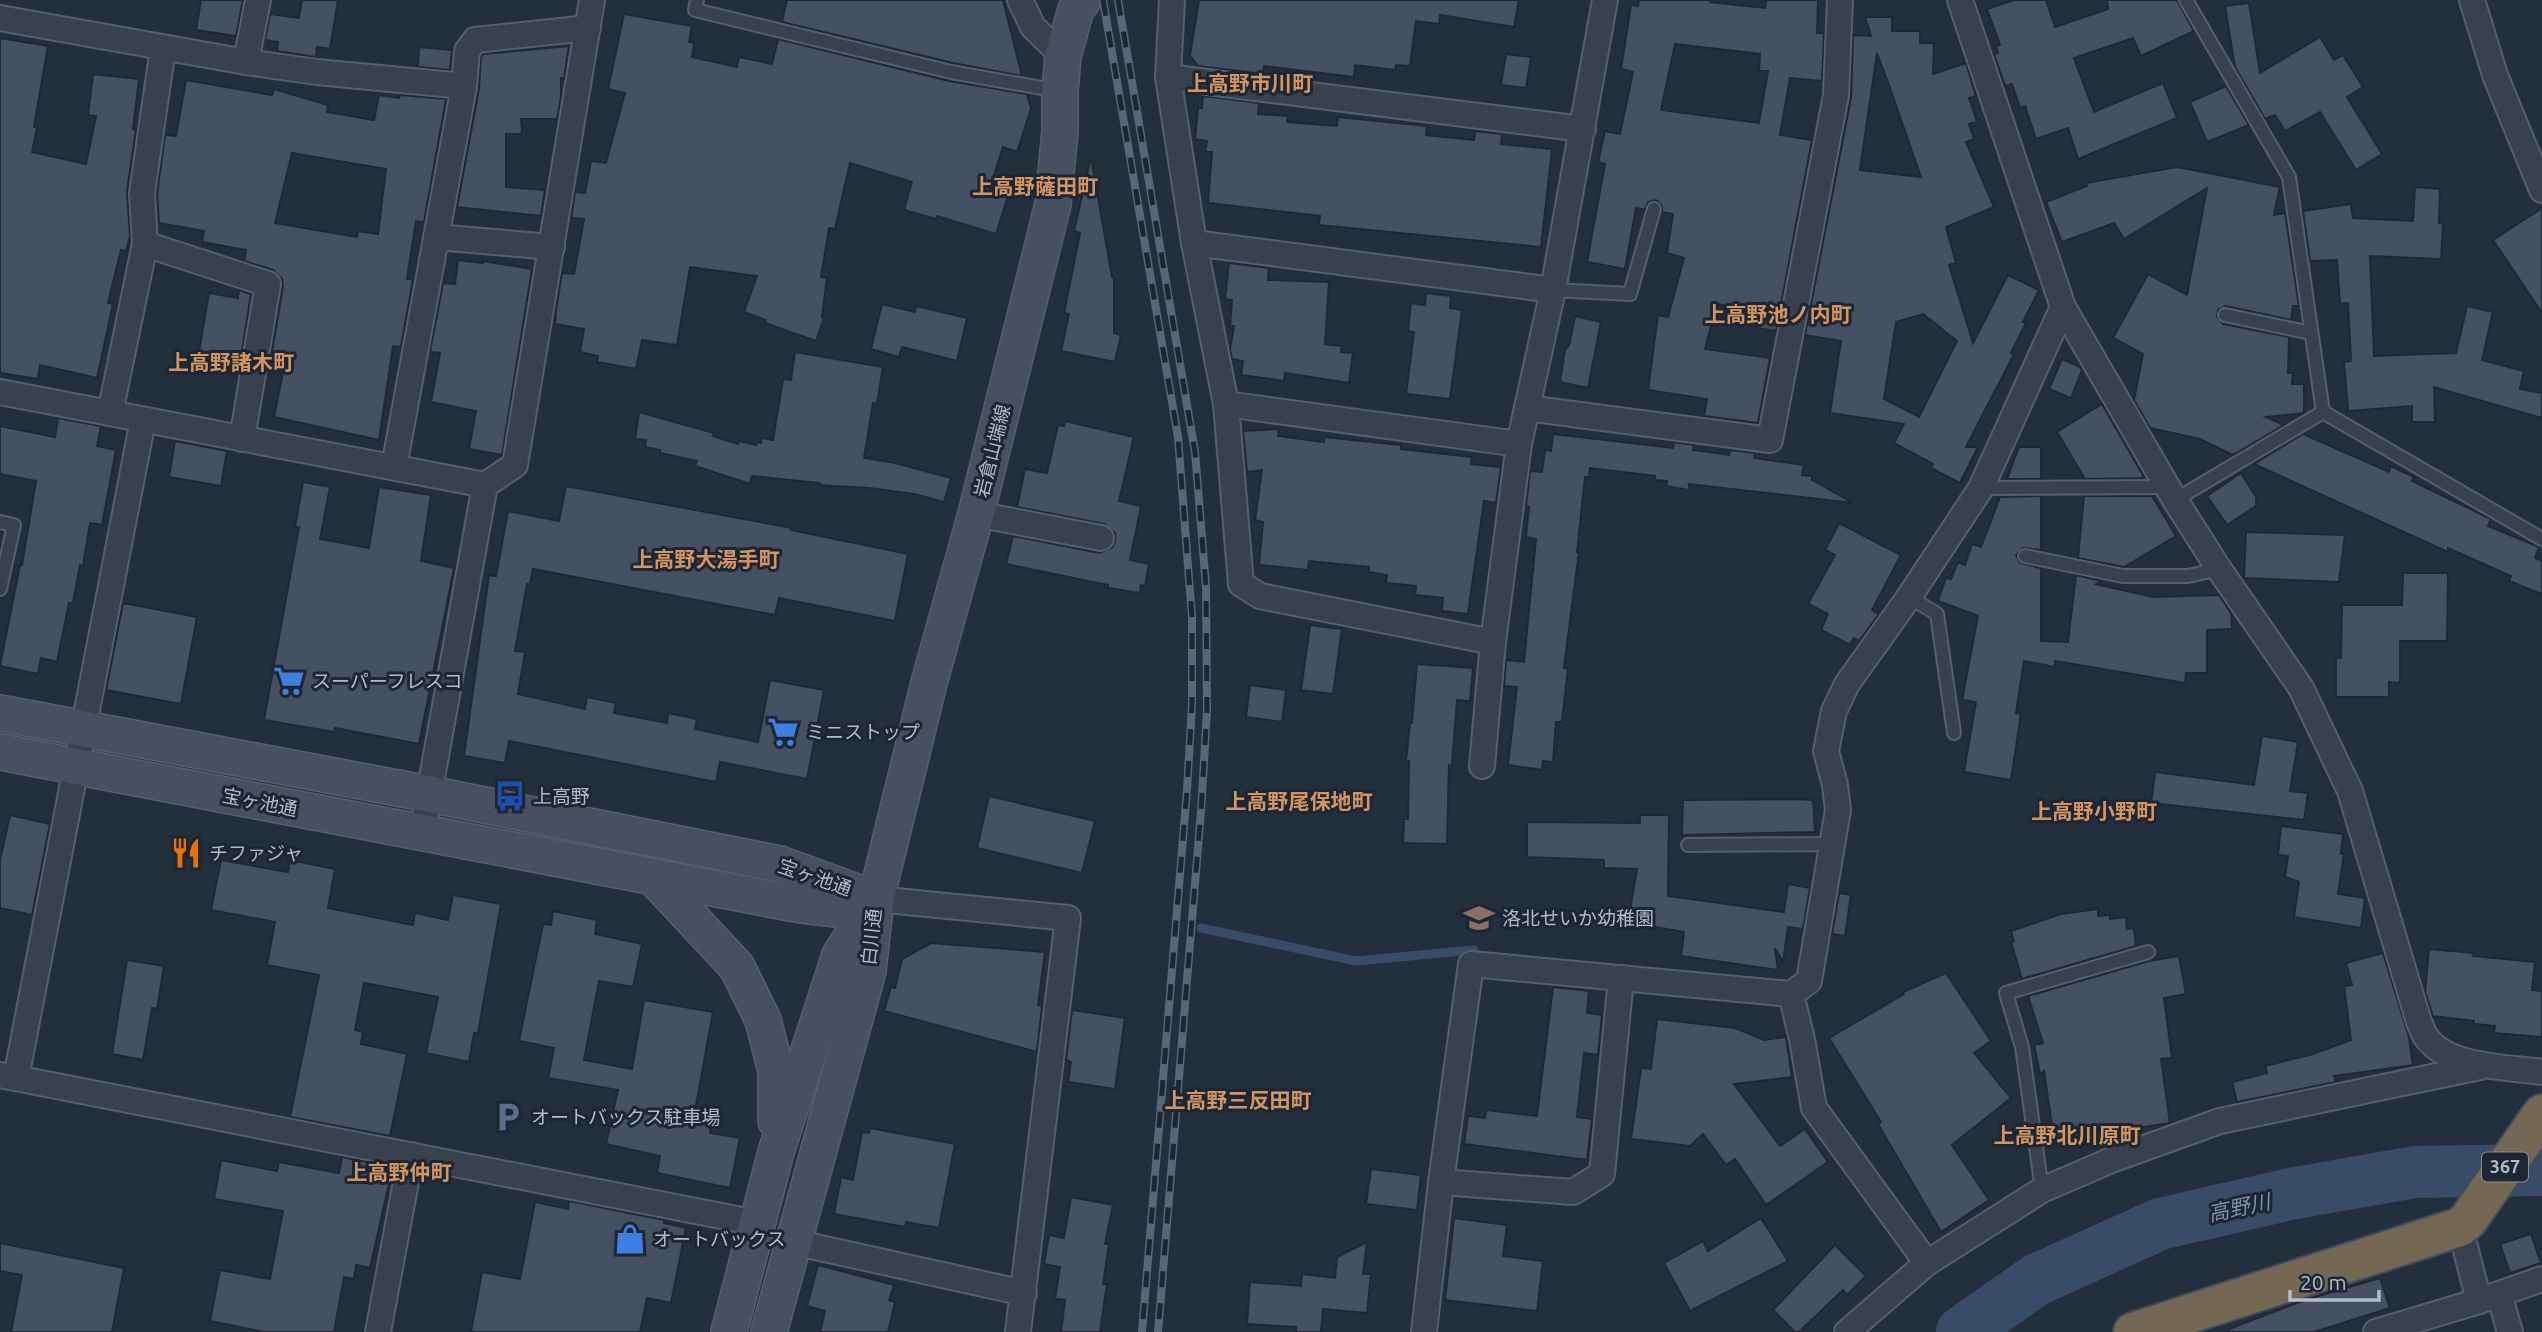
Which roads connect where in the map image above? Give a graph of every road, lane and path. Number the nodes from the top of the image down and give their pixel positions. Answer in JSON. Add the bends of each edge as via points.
{"nodes":[{"id":1,"x":258,"y":0,"type":"edge"},
{"id":2,"x":592,"y":0,"type":"edge"},
{"id":3,"x":697,"y":0,"type":"edge"},
{"id":4,"x":1020,"y":0,"type":"edge"},
{"id":5,"x":1083,"y":0,"type":"edge"},
{"id":6,"x":1172,"y":0,"type":"edge"},
{"id":7,"x":1605,"y":0,"type":"edge"},
{"id":8,"x":1840,"y":0,"type":"edge"},
{"id":9,"x":1960,"y":0,"type":"edge"},
{"id":10,"x":2186,"y":0,"type":"edge"},
{"id":11,"x":2472,"y":0,"type":"edge"},
{"id":12,"x":0,"y":18,"type":"edge"},
{"id":13,"x":588,"y":28,"type":"junction"},
{"id":14,"x":163,"y":48,"type":"junction"},
{"id":15,"x":1063,"y":56,"type":"junction"},
{"id":16,"x":246,"y":62,"type":"junction"},
{"id":17,"x":1168,"y":77,"type":"junction"},
{"id":18,"x":464,"y":86,"type":"junction"},
{"id":19,"x":1060,"y":91,"type":"junction"},
{"id":20,"x":1583,"y":129,"type":"junction"},
{"id":21,"x":2542,"y":190,"type":"edge"},
{"id":22,"x":1654,"y":209,"type":"dead end"},
{"id":23,"x":436,"y":237,"type":"junction"},
{"id":24,"x":1194,"y":243,"type":"junction"},
{"id":25,"x":145,"y":244,"type":"junction"},
{"id":26,"x":552,"y":247,"type":"junction"},
{"id":27,"x":1553,"y":289,"type":"junction"},
{"id":28,"x":2063,"y":307,"type":"junction"},
{"id":29,"x":2225,"y":315,"type":"dead end"},
{"id":30,"x":2311,"y":333,"type":"junction"},
{"id":31,"x":0,"y":393,"type":"edge"},
{"id":32,"x":1226,"y":404,"type":"junction"},
{"id":33,"x":1527,"y":408,"type":"junction"},
{"id":34,"x":2323,"y":412,"type":"junction"},
{"id":35,"x":110,"y":413,"type":"junction"},
{"id":36,"x":143,"y":420,"type":"junction"},
{"id":37,"x":242,"y":439,"type":"junction"},
{"id":38,"x":1519,"y":444,"type":"junction"},
{"id":39,"x":394,"y":467,"type":"junction"},
{"id":40,"x":485,"y":485,"type":"junction"},
{"id":41,"x":1981,"y":488,"type":"junction"},
{"id":42,"x":2171,"y":493,"type":"junction"},
{"id":43,"x":976,"y":514,"type":"junction"},
{"id":44,"x":0,"y":522,"type":"edge"},
{"id":45,"x":1101,"y":538,"type":"dead end"},
{"id":46,"x":2542,"y":539,"type":"edge"},
{"id":47,"x":2025,"y":556,"type":"dead end"},
{"id":48,"x":2219,"y":569,"type":"junction"},
{"id":49,"x":0,"y":589,"type":"edge"},
{"id":50,"x":1909,"y":597,"type":"junction"},
{"id":51,"x":1493,"y":642,"type":"junction"},
{"id":52,"x":0,"y":713,"type":"edge"},
{"id":53,"x":83,"y":730,"type":"junction"},
{"id":54,"x":1954,"y":733,"type":"dead end"},
{"id":55,"x":0,"y":752,"type":"edge"},
{"id":56,"x":1482,"y":766,"type":"dead end"},
{"id":57,"x":78,"y":767,"type":"junction"},
{"id":58,"x":429,"y":794,"type":"junction"},
{"id":59,"x":422,"y":833,"type":"junction"},
{"id":60,"x":1833,"y":844,"type":"junction"},
{"id":61,"x":1688,"y":845,"type":"dead end"},
{"id":62,"x":653,"y":877,"type":"junction"},
{"id":63,"x":876,"y":899,"type":"junction"},
{"id":64,"x":2148,"y":952,"type":"dead end"},
{"id":65,"x":1621,"y":978,"type":"junction"},
{"id":66,"x":1791,"y":994,"type":"junction"},
{"id":67,"x":2490,"y":1065,"type":"junction"},
{"id":68,"x":2542,"y":1072,"type":"edge"},
{"id":69,"x":8,"y":1077,"type":"edge"},
{"id":70,"x":2542,"y":1114,"type":"edge"},
{"id":71,"x":776,"y":1152,"type":"junction"},
{"id":72,"x":411,"y":1155,"type":"junction"},
{"id":73,"x":1441,"y":1182,"type":"junction"},
{"id":74,"x":2042,"y":1190,"type":"junction"},
{"id":75,"x":757,"y":1223,"type":"junction"},
{"id":76,"x":2464,"y":1223,"type":"junction"},
{"id":77,"x":793,"y":1242,"type":"junction"},
{"id":78,"x":1927,"y":1263,"type":"junction"},
{"id":79,"x":2538,"y":1287,"type":"edge"},
{"id":80,"x":1024,"y":1293,"type":"junction"},
{"id":81,"x":2489,"y":1298,"type":"junction"},
{"id":82,"x":378,"y":1332,"type":"edge"},
{"id":83,"x":729,"y":1332,"type":"edge"},
{"id":84,"x":769,"y":1332,"type":"edge"},
{"id":85,"x":1018,"y":1332,"type":"edge"},
{"id":86,"x":1424,"y":1332,"type":"edge"},
{"id":87,"x":1847,"y":1332,"type":"edge"},
{"id":88,"x":2133,"y":1332,"type":"edge"},
{"id":89,"x":2376,"y":1332,"type":"edge"},
{"id":90,"x":2510,"y":1332,"type":"edge"}],
"edges":[{"from":1,"to":16,"type":"street"},
{"from":2,"to":13,"type":"street"},
{"from":3,"to":19,"type":"lane","via":[[695,10],[951,72]]},
{"from":4,"to":15,"type":"street","via":[[1033,27]]},
{"from":5,"to":15,"type":"street","name":"岩倉山端線","via":[[1076,9]]},
{"from":6,"to":17,"type":"street"},
{"from":7,"to":20,"type":"street"},
{"from":8,"to":33,"type":"street","via":[[1836,95],[1770,440]]},
{"from":9,"to":28,"type":"street"},
{"from":10,"to":30,"type":"lane","via":[[2289,177]]},
{"from":11,"to":21,"type":"street","via":[[2495,75]]},
{"from":12,"to":14,"type":"street"},
{"from":13,"to":18,"type":"street","via":[[475,40],[467,51]]},
{"from":13,"to":26,"type":"street"},
{"from":14,"to":16,"type":"street"},
{"from":14,"to":25,"type":"street","via":[[142,193]]},
{"from":15,"to":19,"type":"street","name":"岩倉山端線"},
{"from":16,"to":18,"type":"street"},
{"from":17,"to":20,"type":"street"},
{"from":17,"to":24,"type":"street"},
{"from":18,"to":23,"type":"street"},
{"from":19,"to":43,"type":"street","name":"岩倉山端線","via":[[1053,204]]},
{"from":20,"to":27,"type":"street"},
{"from":22,"to":27,"type":"lane","via":[[1630,294]]},
{"from":23,"to":26,"type":"street"},
{"from":23,"to":39,"type":"street"},
{"from":24,"to":27,"type":"street"},
{"from":24,"to":32,"type":"street"},
{"from":25,"to":35,"type":"street"},
{"from":25,"to":37,"type":"street","via":[[268,284]]},
{"from":26,"to":40,"type":"street","via":[[515,466]]},
{"from":27,"to":33,"type":"street"},
{"from":28,"to":41,"type":"street"},
{"from":28,"to":42,"type":"street"},
{"from":29,"to":30,"type":"lane"},
{"from":30,"to":34,"type":"lane"},
{"from":31,"to":35,"type":"street"},
{"from":32,"to":38,"type":"street"},
{"from":32,"to":51,"type":"street","via":[[1241,584],[1260,597]]},
{"from":33,"to":38,"type":"street"},
{"from":34,"to":42,"type":"lane"},
{"from":34,"to":46,"type":"lane"},
{"from":35,"to":36,"type":"street"},
{"from":36,"to":37,"type":"street"},
{"from":36,"to":53,"type":"street"},
{"from":37,"to":39,"type":"street"},
{"from":38,"to":51,"type":"street"},
{"from":39,"to":40,"type":"street"},
{"from":40,"to":58,"type":"street"},
{"from":41,"to":42,"type":"lane"},
{"from":41,"to":50,"type":"street"},
{"from":42,"to":48,"type":"street"},
{"from":43,"to":45,"type":"street"},
{"from":43,"to":63,"type":"street","name":"岩倉山端線"},
{"from":44,"to":49,"type":"lane","via":[[14,525]]},
{"from":47,"to":48,"type":"lane","via":[[2123,576],[2188,576]]},
{"from":48,"to":67,"type":"street","via":[[2301,688],[2350,791],[2426,1037],[2458,1060]]},
{"from":50,"to":54,"type":"lane","via":[[1937,614]]},
{"from":50,"to":60,"type":"street","via":[[1847,684],[1834,711],[1826,751],[1838,810]]},
{"from":51,"to":56,"type":"street"},
{"from":52,"to":53,"type":"street","name":"宝ヶ池通"},
{"from":53,"to":57,"type":"street"},
{"from":53,"to":58,"type":"street","name":"宝ヶ池通"},
{"from":55,"to":57,"type":"street","name":"宝ヶ池通"},
{"from":57,"to":59,"type":"street","name":"宝ヶ池通"},
{"from":57,"to":69,"type":"street"},
{"from":58,"to":59,"type":"street"},
{"from":58,"to":63,"type":"street","name":"宝ヶ池通","via":[[780,864]]},
{"from":59,"to":62,"type":"street","name":"宝ヶ池通"},
{"from":60,"to":61,"type":"lane"},
{"from":60,"to":66,"type":"street","via":[[1809,981]]},
{"from":62,"to":63,"type":"street","name":"宝ヶ池通","via":[[834,909]]},
{"from":62,"to":71,"type":"street","via":[[737,967],[762,1020],[776,1071]]},
{"from":63,"to":71,"type":"street","name":"白川通","via":[[840,955]]},
{"from":63,"to":77,"type":"street","name":"白川通","via":[[868,971]]},
{"from":63,"to":80,"type":"street","via":[[1068,918]]},
{"from":64,"to":74,"type":"lane","via":[[2006,993],[2022,1047]]},
{"from":65,"to":66,"type":"street"},
{"from":65,"to":73,"type":"street","via":[[1602,1174],[1573,1192]]},
{"from":65,"to":73,"type":"street","via":[[1471,964]]},
{"from":66,"to":78,"type":"street","via":[[1814,1108]]},
{"from":67,"to":68,"type":"street"},
{"from":67,"to":74,"type":"street","via":[[2220,1121]]},
{"from":69,"to":72,"type":"street"},
{"from":70,"to":76,"type":"highway","number":"367"},
{"from":71,"to":75,"type":"street","name":"白川通"},
{"from":72,"to":75,"type":"street"},
{"from":72,"to":82,"type":"street"},
{"from":73,"to":86,"type":"street"},
{"from":74,"to":78,"type":"street"},
{"from":75,"to":83,"type":"street","name":"白川通"},
{"from":76,"to":81,"type":"street"},
{"from":76,"to":88,"type":"highway"},
{"from":77,"to":80,"type":"street"},
{"from":77,"to":84,"type":"street","name":"白川通"},
{"from":78,"to":87,"type":"street"},
{"from":79,"to":81,"type":"street"},
{"from":80,"to":85,"type":"street"},
{"from":81,"to":89,"type":"street"},
{"from":81,"to":90,"type":"street"}]}
